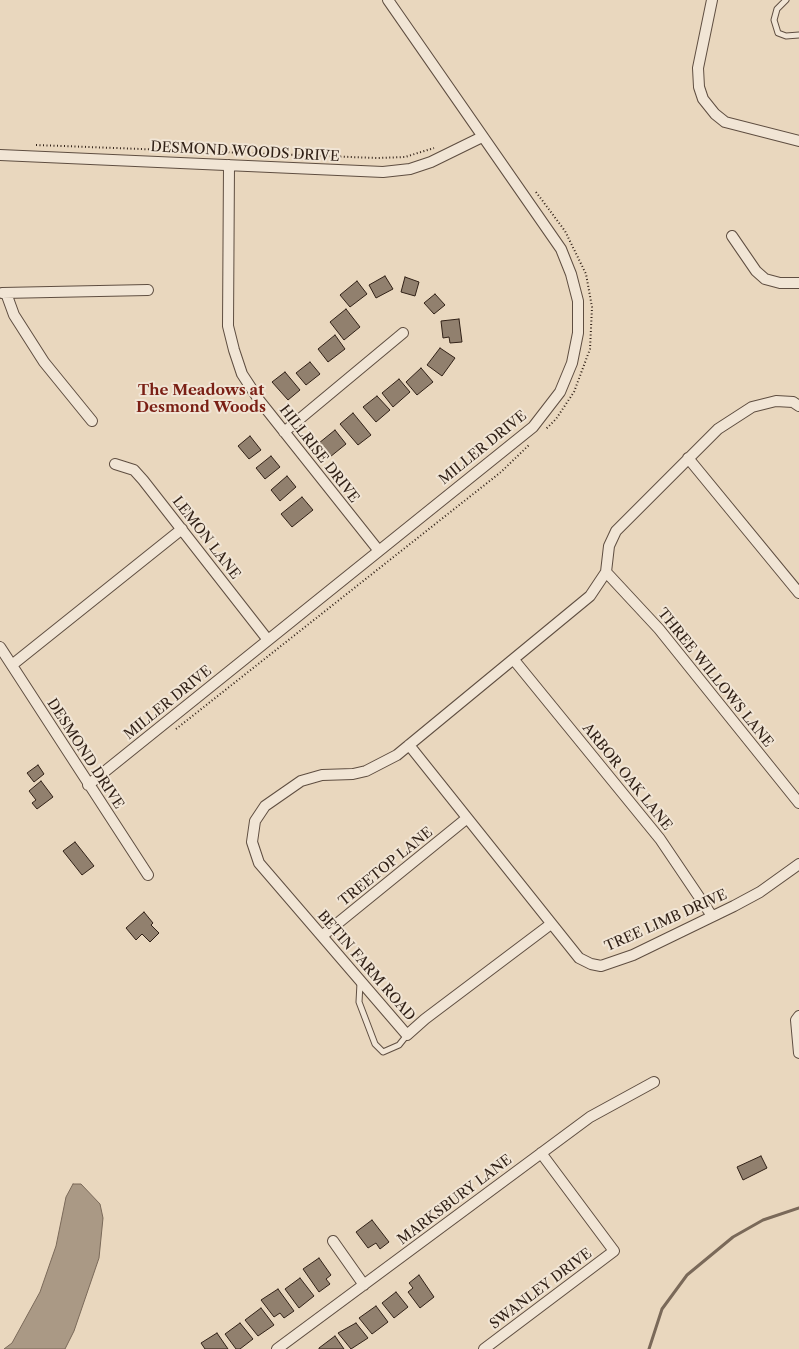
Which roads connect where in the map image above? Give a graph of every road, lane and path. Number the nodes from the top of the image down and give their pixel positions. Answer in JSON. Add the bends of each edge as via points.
{"nodes":[{"id":1,"x":388,"y":0,"type":"edge"},
{"id":2,"x":712,"y":0,"type":"edge"},
{"id":3,"x":786,"y":0,"type":"edge"},
{"id":4,"x":799,"y":35,"type":"edge"},
{"id":5,"x":482,"y":137,"type":"junction"},
{"id":6,"x":799,"y":141,"type":"edge"},
{"id":7,"x":220,"y":152,"type":"dead end"},
{"id":8,"x":0,"y":155,"type":"edge"},
{"id":9,"x":224,"y":164,"type":"junction"},
{"id":10,"x":732,"y":236,"type":"dead end"},
{"id":11,"x":799,"y":283,"type":"edge"},
{"id":12,"x":148,"y":290,"type":"dead end"},
{"id":13,"x":3,"y":293,"type":"edge"},
{"id":14,"x":403,"y":333,"type":"dead end"},
{"id":15,"x":799,"y":406,"type":"edge"},
{"id":16,"x":92,"y":421,"type":"dead end"},
{"id":17,"x":284,"y":432,"type":"junction"},
{"id":18,"x":688,"y":458,"type":"junction"},
{"id":19,"x":115,"y":464,"type":"dead end"},
{"id":20,"x":182,"y":528,"type":"junction"},
{"id":21,"x":379,"y":551,"type":"junction"},
{"id":22,"x":606,"y":572,"type":"junction"},
{"id":23,"x":799,"y":593,"type":"edge"},
{"id":24,"x":268,"y":640,"type":"junction"},
{"id":25,"x":0,"y":647,"type":"edge"},
{"id":26,"x":514,"y":660,"type":"junction"},
{"id":27,"x":12,"y":665,"type":"junction"},
{"id":28,"x":409,"y":745,"type":"junction"},
{"id":29,"x":88,"y":785,"type":"junction"},
{"id":30,"x":799,"y":804,"type":"edge"},
{"id":31,"x":466,"y":819,"type":"junction"},
{"id":32,"x":799,"y":864,"type":"edge"},
{"id":33,"x":148,"y":874,"type":"dead end"},
{"id":34,"x":712,"y":916,"type":"junction"},
{"id":35,"x":551,"y":924,"type":"junction"},
{"id":36,"x":322,"y":936,"type":"junction"},
{"id":37,"x":360,"y":983,"type":"junction"},
{"id":38,"x":799,"y":1016,"type":"edge"},
{"id":39,"x":407,"y":1035,"type":"junction"},
{"id":40,"x":799,"y":1053,"type":"edge"},
{"id":41,"x":654,"y":1082,"type":"dead end"},
{"id":42,"x":541,"y":1154,"type":"junction"},
{"id":43,"x":333,"y":1240,"type":"dead end"},
{"id":44,"x":364,"y":1285,"type":"junction"},
{"id":45,"x":277,"y":1349,"type":"edge"},
{"id":46,"x":484,"y":1349,"type":"edge"}],
"edges":[{"from":1,"to":5,"type":"street","name":"MILLER DRIVE"},
{"from":2,"to":6,"type":"street","via":[[698,68],[703,99],[725,122]]},
{"from":3,"to":4,"type":"lane","via":[[776,9],[774,20],[778,33]]},
{"from":5,"to":9,"type":"street","name":"DESMOND WOODS DRIVE","via":[[431,162],[410,169],[383,172]]},
{"from":5,"to":21,"type":"street","name":"MILLER DRIVE","via":[[547,227],[571,274],[578,300],[578,333],[572,363],[560,392],[533,427]]},
{"from":7,"to":9,"type":"path"},
{"from":8,"to":9,"type":"street","name":"DESMOND WOODS DRIVE"},
{"from":9,"to":17,"type":"street","name":"HILLRISE DRIVE","via":[[228,326],[242,374]]},
{"from":10,"to":11,"type":"street","via":[[765,279]]},
{"from":12,"to":13,"type":"street"},
{"from":13,"to":16,"type":"street","via":[[44,362]]},
{"from":14,"to":17,"type":"street"},
{"from":15,"to":18,"type":"street","via":[[793,402],[776,401],[752,406],[718,429]]},
{"from":17,"to":21,"type":"street","name":"HILLRISE DRIVE"},
{"from":18,"to":22,"type":"street","via":[[616,531],[609,546]]},
{"from":18,"to":23,"type":"street"},
{"from":19,"to":20,"type":"street","name":"LEMON LANE","via":[[134,470]]},
{"from":20,"to":24,"type":"street","name":"LEMON LANE"},
{"from":20,"to":27,"type":"street"},
{"from":21,"to":24,"type":"street","name":"MILLER DRIVE"},
{"from":22,"to":26,"type":"street","name":"BETIN FARM ROAD","via":[[590,596]]},
{"from":22,"to":30,"type":"street","name":"THREE WILLOWS LANE","via":[[658,629]]},
{"from":24,"to":29,"type":"street","name":"MILLER DRIVE"},
{"from":25,"to":27,"type":"street","name":"DESMOND DRIVE"},
{"from":26,"to":28,"type":"street","name":"BETIN FARM ROAD"},
{"from":26,"to":34,"type":"street","name":"ARBOR OAK LANE","via":[[660,839]]},
{"from":27,"to":29,"type":"street","name":"DESMOND DRIVE"},
{"from":28,"to":31,"type":"street"},
{"from":28,"to":36,"type":"street","name":"BETIN FARM ROAD","via":[[383,764],[366,771],[322,774],[301,781],[266,806],[255,821],[252,842],[259,863]]},
{"from":29,"to":33,"type":"street","name":"DESMOND DRIVE"},
{"from":31,"to":35,"type":"street"},
{"from":31,"to":36,"type":"street","name":"TREETOP LANE"},
{"from":32,"to":34,"type":"street","name":"TREE LIMB DRIVE","via":[[760,892]]},
{"from":34,"to":35,"type":"street","name":"TREE LIMB DRIVE","via":[[633,955],[601,966],[579,958]]},
{"from":35,"to":39,"type":"street","name":"BETIN FARM ROAD"},
{"from":36,"to":37,"type":"street","name":"BETIN FARM ROAD"},
{"from":37,"to":39,"type":"street","name":"BETIN FARM ROAD"},
{"from":37,"to":39,"type":"lane","via":[[359,1002],[375,1044],[383,1052],[398,1045]]},
{"from":38,"to":40,"type":"street","via":[[796,1020]]},
{"from":41,"to":42,"type":"street","name":"MARKSBURY LANE","via":[[590,1117]]},
{"from":42,"to":44,"type":"street","name":"MARKSBURY LANE"},
{"from":42,"to":46,"type":"street","name":"SWANLEY DRIVE","via":[[614,1250]]},
{"from":43,"to":44,"type":"street"},
{"from":44,"to":45,"type":"street","name":"MARKSBURY LANE"}]}
